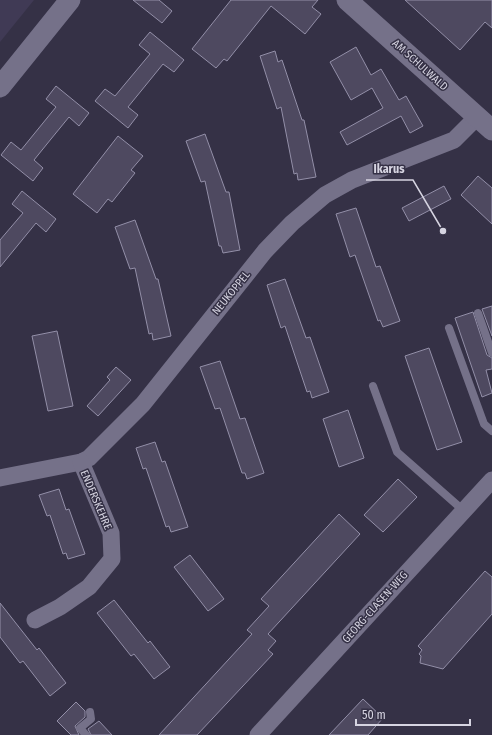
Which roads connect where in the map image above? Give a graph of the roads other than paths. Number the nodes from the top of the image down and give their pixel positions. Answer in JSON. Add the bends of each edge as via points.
{"nodes":[{"id":1,"x":70,"y":0,"type":"edge"},
{"id":2,"x":347,"y":0,"type":"edge"},
{"id":3,"x":0,"y":87,"type":"edge"},
{"id":4,"x":485,"y":124,"type":"edge"},
{"id":5,"x":478,"y":313,"type":"dead end"},
{"id":6,"x":448,"y":328,"type":"dead end"},
{"id":7,"x":492,"y":353,"type":"edge"},
{"id":8,"x":373,"y":386,"type":"dead end"},
{"id":9,"x":492,"y":431,"type":"edge"},
{"id":10,"x":81,"y":462,"type":"junction"},
{"id":11,"x":0,"y":478,"type":"edge"},
{"id":12,"x":492,"y":480,"type":"edge"},
{"id":13,"x":464,"y":511,"type":"junction"},
{"id":14,"x":35,"y":620,"type":"dead end"},
{"id":15,"x":90,"y":712,"type":"dead end"},
{"id":16,"x":86,"y":735,"type":"edge"},
{"id":17,"x":258,"y":735,"type":"edge"}],
"edges":[{"from":1,"to":3,"type":"street"},
{"from":2,"to":4,"type":"street","name":"AM SCHULWALD"},
{"from":4,"to":10,"type":"street","name":"NEUKOPPEL","via":[[454,140],[352,180],[324,195],[265,251],[143,404],[89,458]]},
{"from":5,"to":7,"type":"lane"},
{"from":6,"to":9,"type":"lane","via":[[484,424]]},
{"from":8,"to":13,"type":"lane","via":[[397,452]]},
{"from":10,"to":11,"type":"street","name":"NEUKOPPEL"},
{"from":10,"to":14,"type":"street","name":"ENDERSKEHRE","via":[[111,532],[112,559],[89,587]]},
{"from":12,"to":13,"type":"street","name":"GEORG-CLASEN-WEG"},
{"from":13,"to":17,"type":"street","name":"GEORG-CLASEN-WEG"},
{"from":15,"to":16,"type":"lane","via":[[91,719],[80,728]]}]}
